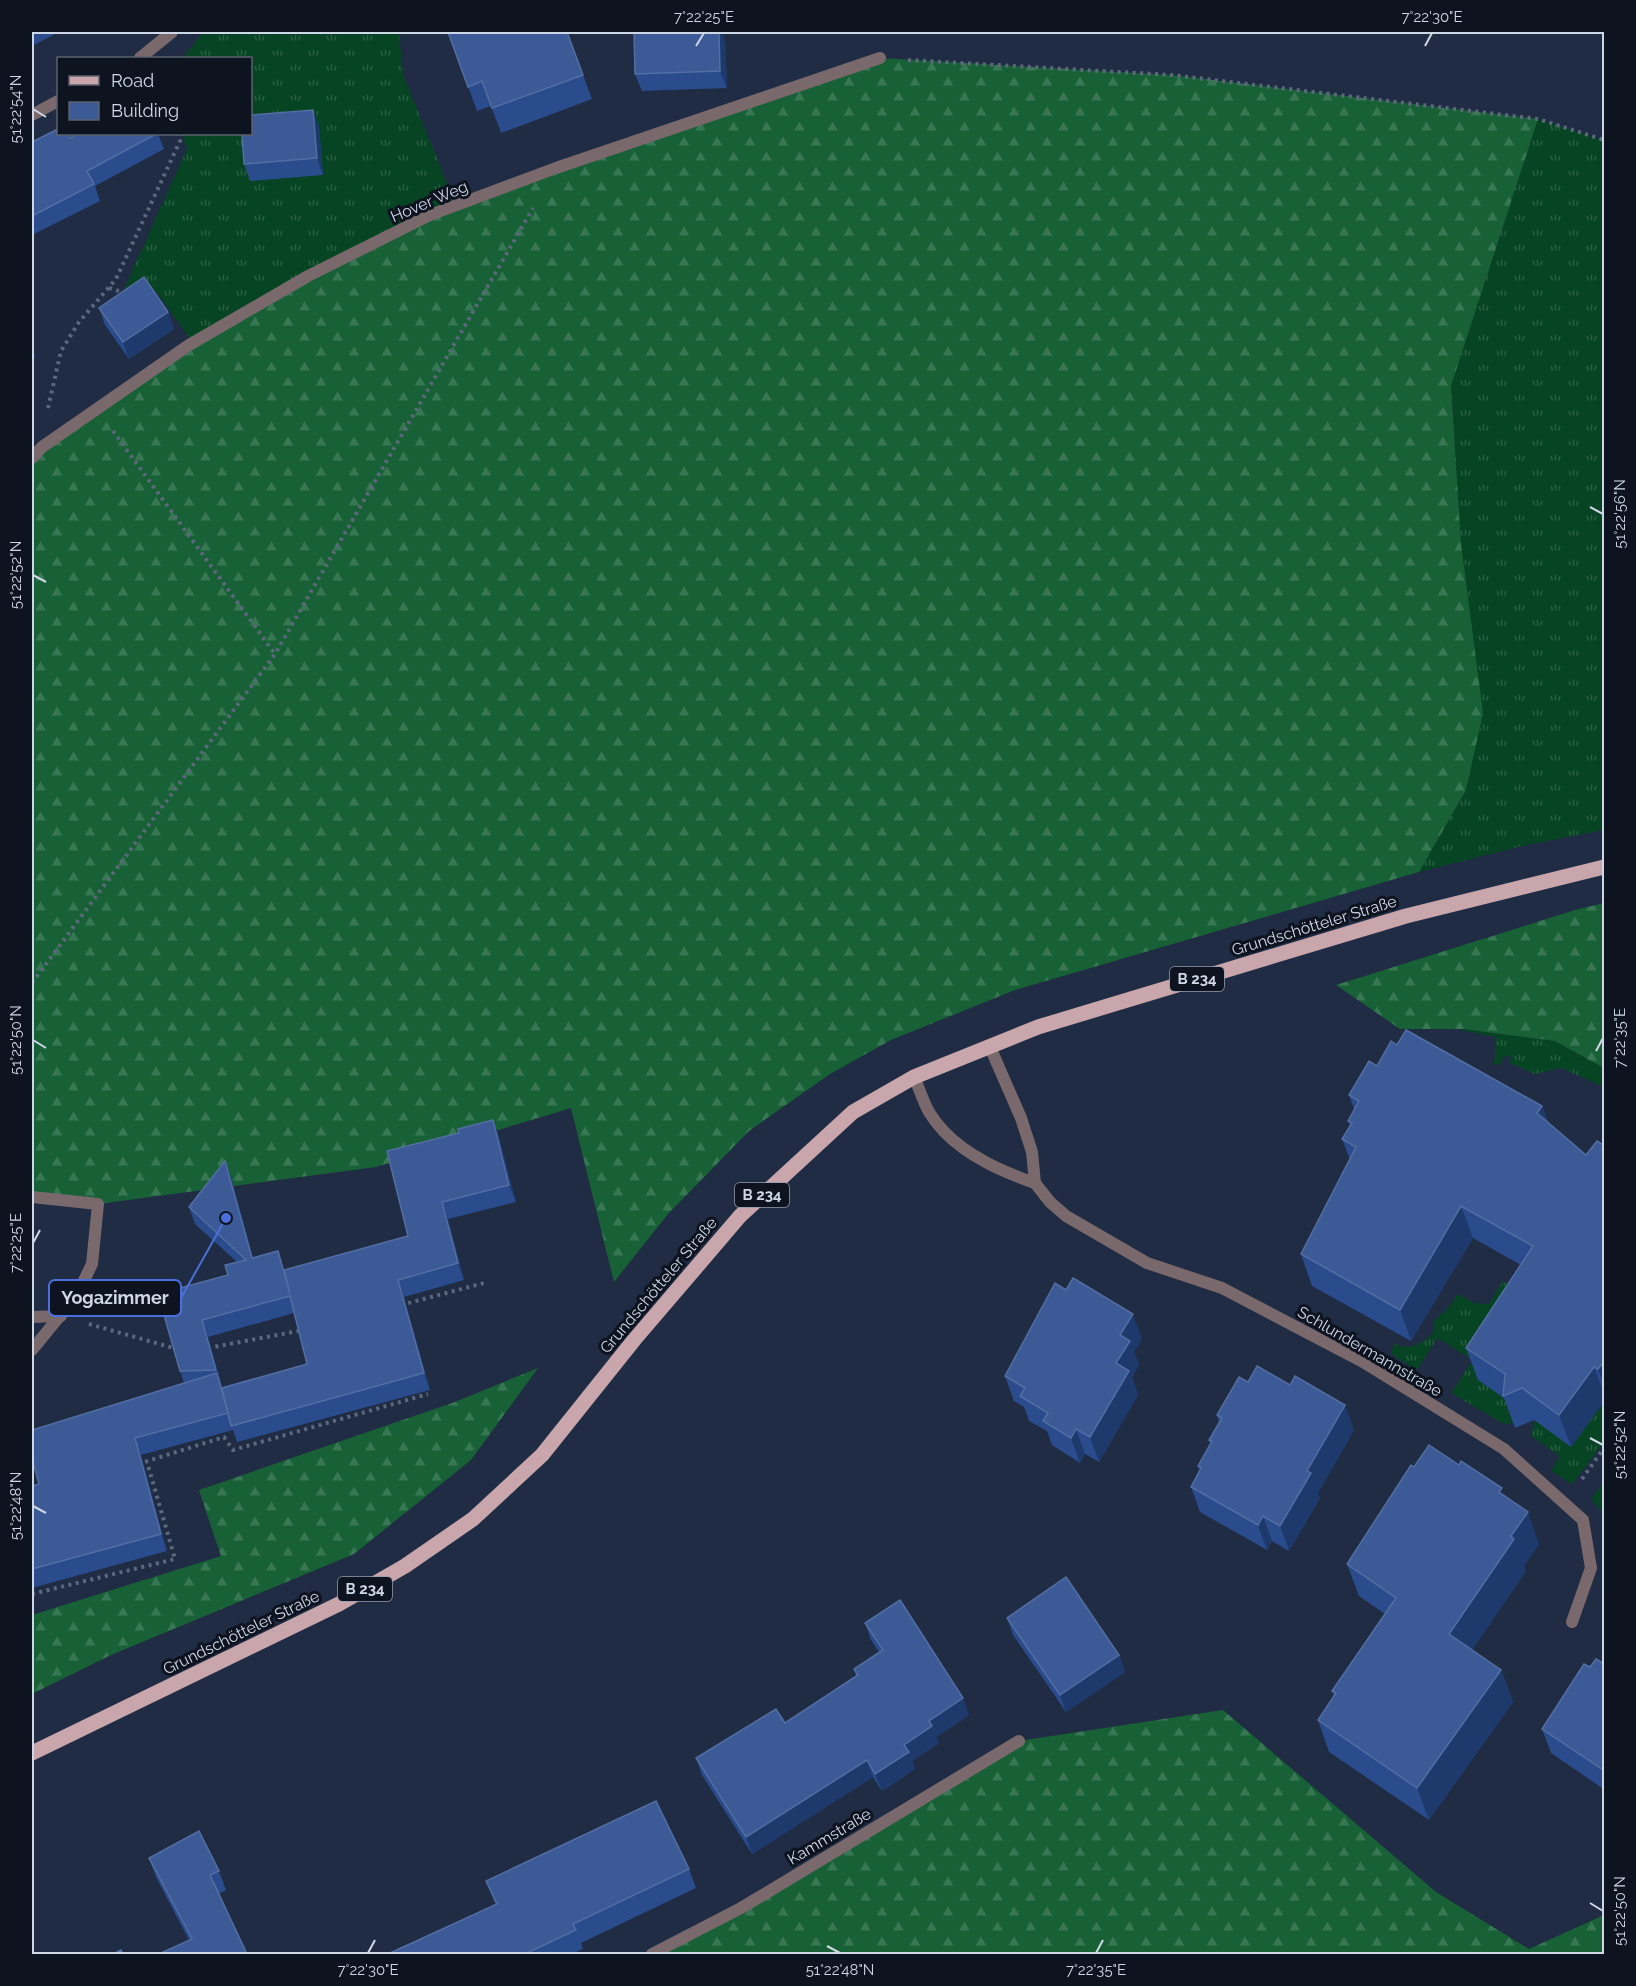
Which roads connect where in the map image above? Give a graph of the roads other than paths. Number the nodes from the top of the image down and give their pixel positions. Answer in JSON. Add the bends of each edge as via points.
{"nodes":[{"id":1,"x":172,"y":32,"type":"edge"},
{"id":2,"x":141,"y":57,"type":"edge"},
{"id":3,"x":880,"y":58,"type":"road end"},
{"id":4,"x":57,"y":102,"type":"edge"},
{"id":5,"x":32,"y":115,"type":"edge"},
{"id":6,"x":32,"y":458,"type":"edge"},
{"id":7,"x":1605,"y":867,"type":"edge"},
{"id":8,"x":990,"y":1047,"type":"junction"},
{"id":9,"x":914,"y":1077,"type":"junction"},
{"id":10,"x":1035,"y":1183,"type":"junction"},
{"id":11,"x":32,"y":1197,"type":"edge"},
{"id":12,"x":61,"y":1316,"type":"junction"},
{"id":13,"x":32,"y":1317,"type":"edge"},
{"id":14,"x":32,"y":1350,"type":"edge"},
{"id":15,"x":1572,"y":1622,"type":"dead end"},
{"id":16,"x":1019,"y":1741,"type":"dead end"},
{"id":17,"x":32,"y":1753,"type":"edge"},
{"id":18,"x":652,"y":1954,"type":"edge"}],
"edges":[{"from":1,"to":2,"type":"street"},
{"from":3,"to":6,"type":"street","name":"Hover Weg","via":[[430,215],[308,276],[173,355]]},
{"from":4,"to":5,"type":"street"},
{"from":7,"to":8,"type":"main road","name":"Grundschötteler Straße","number":"B 234","via":[[1406,916],[1038,1027]]},
{"from":8,"to":9,"type":"main road","name":"Grundschötteler Straße","number":"B 234"},
{"from":8,"to":10,"type":"street","via":[[1021,1118],[1032,1152]]},
{"from":9,"to":10,"type":"street","via":[[929,1113],[961,1146],[994,1169]]},
{"from":9,"to":17,"type":"main road","name":"Grundschötteler Straße","number":"B 234","via":[[853,1112],[740,1216],[542,1455],[473,1519],[405,1566],[339,1604]]},
{"from":10,"to":15,"type":"street","name":"Schlundermannstraße","via":[[1066,1216],[1147,1263],[1222,1288],[1363,1362],[1503,1449],[1583,1520],[1591,1569]]},
{"from":11,"to":12,"type":"street","via":[[98,1204],[92,1264]]},
{"from":12,"to":13,"type":"street"},
{"from":12,"to":14,"type":"street"},
{"from":16,"to":18,"type":"street","name":"Kammstraße","via":[[741,1908]]}]}
